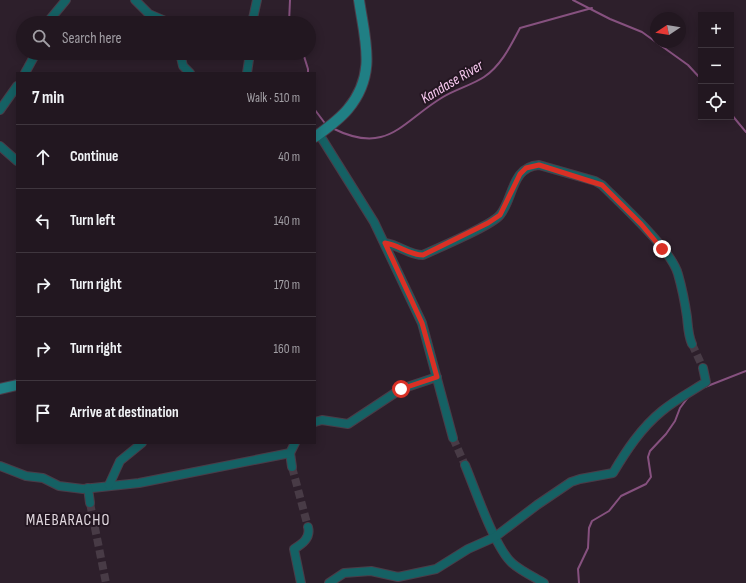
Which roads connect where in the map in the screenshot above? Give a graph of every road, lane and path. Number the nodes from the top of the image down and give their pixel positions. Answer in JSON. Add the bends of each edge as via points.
{"nodes":[{"id":1,"x":66,"y":0,"type":"edge"},
{"id":2,"x":135,"y":0,"type":"edge"},
{"id":3,"x":257,"y":0,"type":"edge"},
{"id":4,"x":361,"y":1,"type":"edge"},
{"id":5,"x":53,"y":16,"type":"edge"},
{"id":6,"x":154,"y":16,"type":"edge"},
{"id":7,"x":254,"y":16,"type":"edge"},
{"id":8,"x":32,"y":60,"type":"edge"},
{"id":9,"x":182,"y":60,"type":"edge"},
{"id":10,"x":249,"y":60,"type":"edge"},
{"id":11,"x":26,"y":72,"type":"edge"},
{"id":12,"x":189,"y":72,"type":"edge"},
{"id":13,"x":247,"y":72,"type":"edge"},
{"id":14,"x":16,"y":87,"type":"edge"},
{"id":15,"x":0,"y":110,"type":"edge"},
{"id":16,"x":317,"y":136,"type":"edge"},
{"id":17,"x":0,"y":146,"type":"edge"},
{"id":18,"x":16,"y":160,"type":"edge"},
{"id":19,"x":385,"y":243,"type":"junction"},
{"id":20,"x":692,"y":344,"type":"tunnel mouth"},
{"id":21,"x":702,"y":368,"type":"tunnel mouth"},
{"id":22,"x":437,"y":377,"type":"junction"},
{"id":23,"x":16,"y":385,"type":"edge"},
{"id":24,"x":0,"y":389,"type":"edge"},
{"id":25,"x":316,"y":422,"type":"edge"},
{"id":26,"x":453,"y":438,"type":"tunnel mouth"},
{"id":27,"x":141,"y":444,"type":"edge"},
{"id":28,"x":294,"y":444,"type":"edge"},
{"id":29,"x":290,"y":453,"type":"junction"},
{"id":30,"x":465,"y":465,"type":"tunnel mouth"},
{"id":31,"x":0,"y":466,"type":"edge"},
{"id":32,"x":292,"y":467,"type":"tunnel mouth"},
{"id":33,"x":109,"y":486,"type":"junction"},
{"id":34,"x":88,"y":488,"type":"junction"},
{"id":35,"x":90,"y":502,"type":"tunnel mouth"},
{"id":36,"x":308,"y":527,"type":"tunnel mouth"},
{"id":37,"x":495,"y":537,"type":"junction"},
{"id":38,"x":301,"y":583,"type":"edge"},
{"id":39,"x":329,"y":583,"type":"edge"},
{"id":40,"x":544,"y":583,"type":"edge"}],
"edges":[{"from":1,"to":5,"type":"street"},
{"from":2,"to":6,"type":"street"},
{"from":3,"to":7,"type":"street"},
{"from":4,"to":16,"type":"main road","via":[[367,53],[364,80],[356,99],[347,111]]},
{"from":8,"to":11,"type":"street"},
{"from":9,"to":12,"type":"street"},
{"from":10,"to":13,"type":"street"},
{"from":14,"to":15,"type":"street"},
{"from":16,"to":19,"type":"street"},
{"from":17,"to":18,"type":"street"},
{"from":19,"to":20,"type":"street","via":[[414,255],[423,255],[488,223],[500,215],[520,174],[532,165],[595,181],[641,224],[673,262],[678,273],[687,316],[688,336]]},
{"from":19,"to":22,"type":"street","via":[[422,323]]},
{"from":21,"to":37,"type":"street","via":[[706,382],[662,410],[628,449],[613,473],[580,478],[571,482]]},
{"from":22,"to":25,"type":"street","via":[[401,389],[348,424],[322,420]]},
{"from":22,"to":26,"type":"street"},
{"from":23,"to":24,"type":"main road"},
{"from":27,"to":33,"type":"street","via":[[120,461]]},
{"from":28,"to":29,"type":"street"},
{"from":29,"to":32,"type":"street"},
{"from":29,"to":33,"type":"street","via":[[139,483]]},
{"from":30,"to":37,"type":"street"},
{"from":31,"to":34,"type":"street","via":[[26,476],[43,478],[59,486]]},
{"from":33,"to":34,"type":"street"},
{"from":34,"to":35,"type":"street"},
{"from":36,"to":38,"type":"street","via":[[304,543],[294,549]]},
{"from":37,"to":39,"type":"street","via":[[468,549],[431,571],[398,576],[371,570],[344,573]]},
{"from":37,"to":40,"type":"street","via":[[512,563]]}]}
